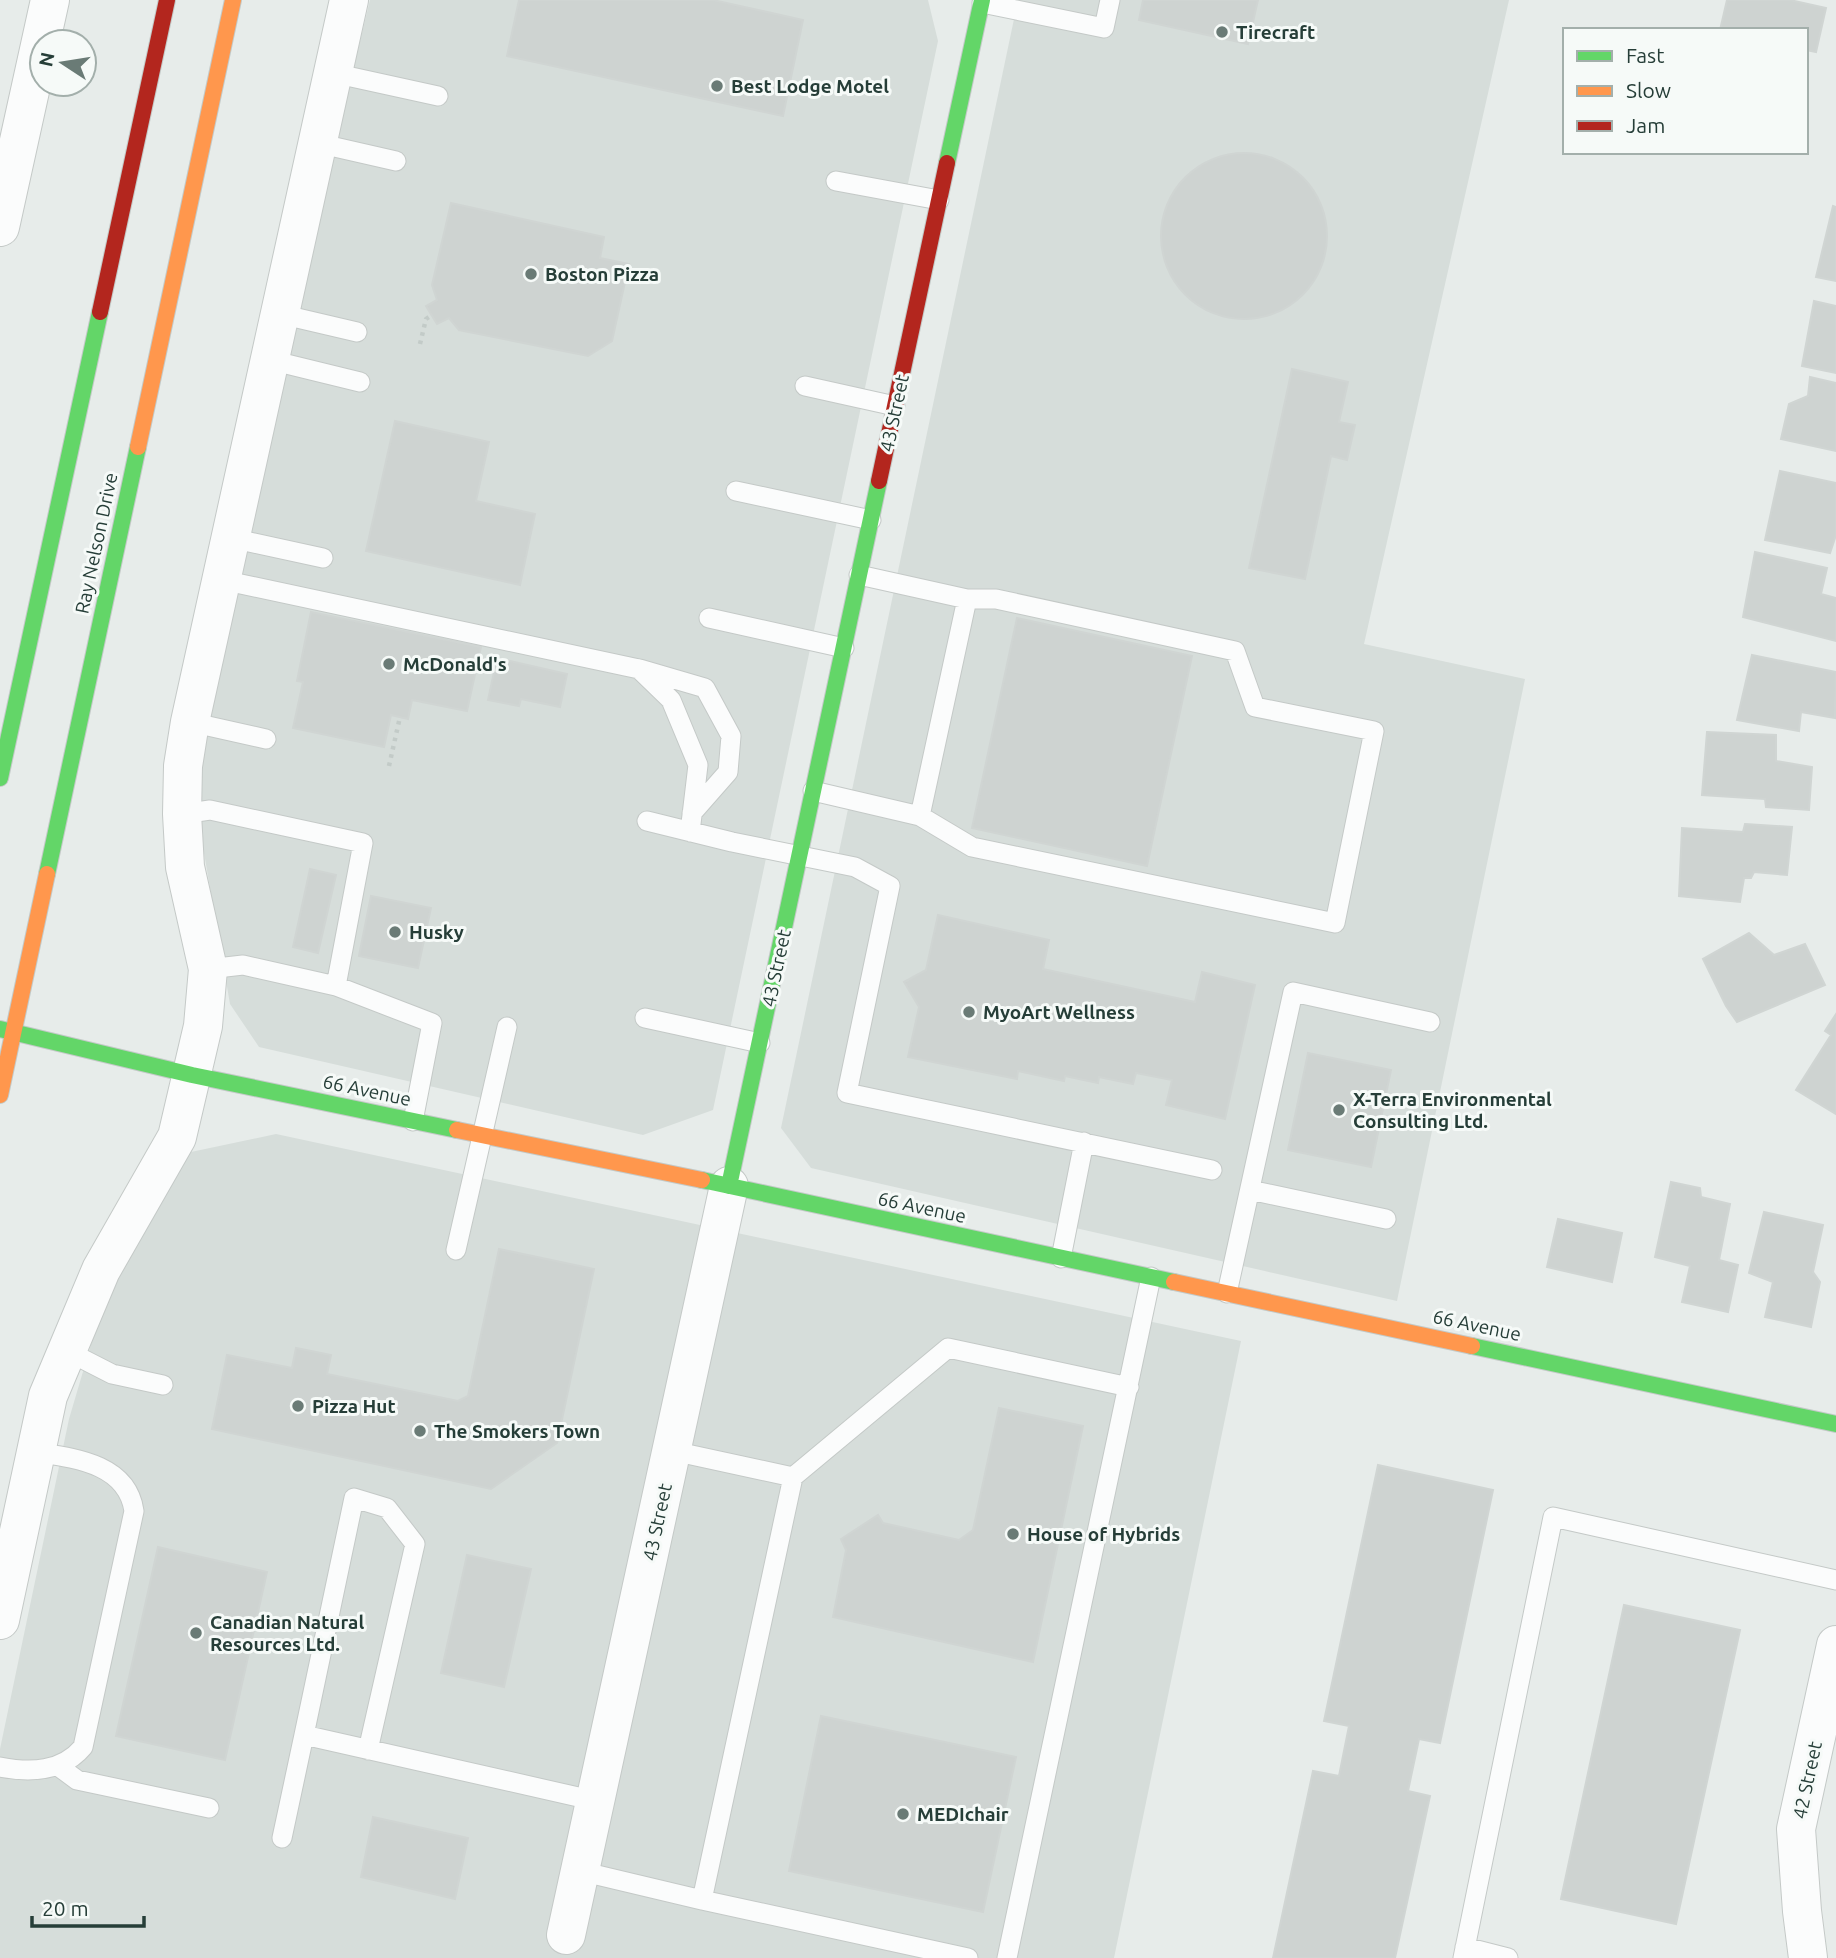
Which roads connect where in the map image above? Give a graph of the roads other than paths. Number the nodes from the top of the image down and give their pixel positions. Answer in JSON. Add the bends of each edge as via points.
{"nodes":[{"id":1,"x":50,"y":0,"type":"edge"},
{"id":2,"x":167,"y":0,"type":"edge"},
{"id":3,"x":233,"y":0,"type":"edge"},
{"id":4,"x":349,"y":0,"type":"edge"},
{"id":5,"x":1110,"y":0,"type":"edge"},
{"id":6,"x":982,"y":1,"type":"edge"},
{"id":7,"x":332,"y":73,"type":"junction"},
{"id":8,"x":438,"y":96,"type":"dead end"},
{"id":9,"x":317,"y":143,"type":"junction"},
{"id":10,"x":396,"y":161,"type":"dead end"},
{"id":11,"x":836,"y":181,"type":"dead end"},
{"id":12,"x":939,"y":200,"type":"junction"},
{"id":13,"x":0,"y":227,"type":"edge"},
{"id":14,"x":279,"y":314,"type":"junction"},
{"id":15,"x":357,"y":332,"type":"dead end"},
{"id":16,"x":270,"y":360,"type":"junction"},
{"id":17,"x":360,"y":382,"type":"dead end"},
{"id":18,"x":805,"y":386,"type":"dead end"},
{"id":19,"x":895,"y":405,"type":"junction"},
{"id":20,"x":736,"y":491,"type":"dead end"},
{"id":21,"x":871,"y":520,"type":"junction"},
{"id":22,"x":231,"y":538,"type":"junction"},
{"id":23,"x":323,"y":558,"type":"dead end"},
{"id":24,"x":859,"y":575,"type":"junction"},
{"id":25,"x":222,"y":580,"type":"junction"},
{"id":26,"x":967,"y":598,"type":"junction"},
{"id":27,"x":709,"y":618,"type":"dead end"},
{"id":28,"x":844,"y":648,"type":"junction"},
{"id":29,"x":639,"y":669,"type":"junction"},
{"id":30,"x":190,"y":722,"type":"junction"},
{"id":31,"x":266,"y":739,"type":"dead end"},
{"id":32,"x":0,"y":778,"type":"edge"},
{"id":33,"x":813,"y":791,"type":"junction"},
{"id":34,"x":182,"y":814,"type":"junction"},
{"id":35,"x":920,"y":816,"type":"junction"},
{"id":36,"x":648,"y":821,"type":"dead end"},
{"id":37,"x":691,"y":822,"type":"junction"},
{"id":38,"x":800,"y":856,"type":"junction"},
{"id":39,"x":208,"y":969,"type":"junction"},
{"id":40,"x":336,"y":986,"type":"junction"},
{"id":41,"x":645,"y":1018,"type":"dead end"},
{"id":42,"x":1430,"y":1022,"type":"dead end"},
{"id":43,"x":507,"y":1027,"type":"dead end"},
{"id":44,"x":7,"y":1031,"type":"edge"},
{"id":45,"x":760,"y":1043,"type":"junction"},
{"id":46,"x":192,"y":1075,"type":"junction"},
{"id":47,"x":0,"y":1095,"type":"edge"},
{"id":48,"x":413,"y":1121,"type":"junction"},
{"id":49,"x":483,"y":1136,"type":"junction"},
{"id":50,"x":1084,"y":1142,"type":"junction"},
{"id":51,"x":1212,"y":1170,"type":"dead end"},
{"id":52,"x":729,"y":1186,"type":"junction"},
{"id":53,"x":1250,"y":1190,"type":"junction"},
{"id":54,"x":1386,"y":1219,"type":"dead end"},
{"id":55,"x":456,"y":1250,"type":"dead end"},
{"id":56,"x":1060,"y":1258,"type":"junction"},
{"id":57,"x":1152,"y":1277,"type":"junction"},
{"id":58,"x":1227,"y":1293,"type":"junction"},
{"id":59,"x":67,"y":1351,"type":"junction"},
{"id":60,"x":163,"y":1385,"type":"dead end"},
{"id":61,"x":1129,"y":1387,"type":"junction"},
{"id":62,"x":1836,"y":1424,"type":"edge"},
{"id":63,"x":673,"y":1451,"type":"junction"},
{"id":64,"x":35,"y":1452,"type":"junction"},
{"id":65,"x":793,"y":1477,"type":"junction"},
{"id":66,"x":1836,"y":1580,"type":"edge"},
{"id":67,"x":0,"y":1620,"type":"edge"},
{"id":68,"x":1836,"y":1645,"type":"edge"},
{"id":69,"x":304,"y":1735,"type":"junction"},
{"id":70,"x":369,"y":1750,"type":"junction"},
{"id":71,"x":58,"y":1766,"type":"junction"},
{"id":72,"x":0,"y":1767,"type":"edge"},
{"id":73,"x":596,"y":1801,"type":"junction"},
{"id":74,"x":209,"y":1808,"type":"dead end"},
{"id":75,"x":282,"y":1838,"type":"dead end"},
{"id":76,"x":580,"y":1871,"type":"junction"},
{"id":77,"x":702,"y":1900,"type":"junction"},
{"id":78,"x":566,"y":1935,"type":"dead end"},
{"id":79,"x":1464,"y":1953,"type":"edge"},
{"id":80,"x":968,"y":1958,"type":"edge"},
{"id":81,"x":1007,"y":1958,"type":"edge"},
{"id":82,"x":1508,"y":1958,"type":"edge"},
{"id":83,"x":1808,"y":1958,"type":"edge"}],
"edges":[{"from":1,"to":13,"type":"street"},
{"from":2,"to":32,"type":"main road"},
{"from":3,"to":44,"type":"main road","name":"Ray Nelson Drive"},
{"from":4,"to":7,"type":"street"},
{"from":5,"to":6,"type":"lane","via":[[1104,28]]},
{"from":6,"to":12,"type":"main road","name":"43 Street"},
{"from":7,"to":8,"type":"lane"},
{"from":7,"to":9,"type":"street"},
{"from":9,"to":10,"type":"lane"},
{"from":9,"to":14,"type":"street"},
{"from":11,"to":12,"type":"lane"},
{"from":12,"to":19,"type":"main road","name":"43 Street"},
{"from":14,"to":15,"type":"lane"},
{"from":14,"to":16,"type":"street"},
{"from":16,"to":17,"type":"lane"},
{"from":16,"to":22,"type":"street"},
{"from":18,"to":19,"type":"lane"},
{"from":19,"to":21,"type":"main road","name":"43 Street"},
{"from":20,"to":21,"type":"lane"},
{"from":21,"to":24,"type":"main road","name":"43 Street"},
{"from":22,"to":23,"type":"lane"},
{"from":22,"to":25,"type":"street"},
{"from":24,"to":26,"type":"lane"},
{"from":24,"to":28,"type":"main road","name":"43 Street"},
{"from":25,"to":29,"type":"lane"},
{"from":25,"to":30,"type":"street"},
{"from":26,"to":35,"type":"lane"},
{"from":26,"to":35,"type":"lane","via":[[996,599],[1235,650],[1255,707],[1374,731],[1335,923],[972,847]]},
{"from":27,"to":28,"type":"lane"},
{"from":28,"to":33,"type":"main road","name":"43 Street"},
{"from":29,"to":37,"type":"lane","via":[[671,700],[698,765]]},
{"from":29,"to":37,"type":"lane","via":[[705,688],[731,736],[728,772]]},
{"from":30,"to":31,"type":"lane"},
{"from":30,"to":34,"type":"street"},
{"from":33,"to":35,"type":"lane"},
{"from":33,"to":38,"type":"main road","name":"43 Street"},
{"from":34,"to":39,"type":"street","via":[[185,867]]},
{"from":34,"to":40,"type":"lane","via":[[210,810],[363,843]]},
{"from":36,"to":37,"type":"lane"},
{"from":37,"to":38,"type":"lane"},
{"from":38,"to":45,"type":"main road","name":"43 Street"},
{"from":38,"to":50,"type":"lane","via":[[855,867],[890,887],[847,1093]]},
{"from":39,"to":40,"type":"lane","via":[[243,965]]},
{"from":39,"to":46,"type":"street","via":[[203,1026]]},
{"from":40,"to":48,"type":"lane","via":[[432,1023]]},
{"from":41,"to":45,"type":"lane"},
{"from":42,"to":53,"type":"lane","via":[[1293,992]]},
{"from":43,"to":49,"type":"lane"},
{"from":44,"to":46,"type":"main road","name":"66 Avenue"},
{"from":44,"to":47,"type":"main road","name":"Ray Nelson Drive"},
{"from":45,"to":52,"type":"main road","name":"43 Street"},
{"from":46,"to":48,"type":"main road","name":"66 Avenue"},
{"from":46,"to":59,"type":"street","via":[[177,1137],[101,1270]]},
{"from":48,"to":49,"type":"main road","name":"66 Avenue"},
{"from":49,"to":52,"type":"main road","name":"66 Avenue"},
{"from":49,"to":55,"type":"lane"},
{"from":50,"to":51,"type":"lane"},
{"from":50,"to":56,"type":"lane"},
{"from":52,"to":56,"type":"main road","name":"66 Avenue"},
{"from":52,"to":63,"type":"street","name":"43 Street"},
{"from":53,"to":54,"type":"lane"},
{"from":53,"to":58,"type":"lane"},
{"from":56,"to":57,"type":"main road","name":"66 Avenue"},
{"from":57,"to":58,"type":"main road","name":"66 Avenue"},
{"from":57,"to":61,"type":"lane"},
{"from":58,"to":62,"type":"main road","name":"66 Avenue"},
{"from":59,"to":60,"type":"lane","via":[[112,1374]]},
{"from":59,"to":64,"type":"street","via":[[48,1396]]},
{"from":61,"to":65,"type":"lane","via":[[948,1348]]},
{"from":61,"to":81,"type":"lane"},
{"from":63,"to":65,"type":"lane"},
{"from":63,"to":73,"type":"street","name":"43 Street"},
{"from":64,"to":67,"type":"street"},
{"from":64,"to":71,"type":"lane","via":[[97,1465],[124,1486],[134,1511],[83,1747]]},
{"from":65,"to":77,"type":"lane"},
{"from":66,"to":79,"type":"lane","via":[[1553,1517]]},
{"from":68,"to":83,"type":"street","name":"42 Street","via":[[1796,1829]]},
{"from":69,"to":70,"type":"lane"},
{"from":69,"to":70,"type":"lane","via":[[354,1498],[387,1508],[415,1544]]},
{"from":69,"to":75,"type":"lane"},
{"from":70,"to":73,"type":"lane"},
{"from":71,"to":72,"type":"lane","via":[[22,1771]]},
{"from":71,"to":74,"type":"lane","via":[[77,1780]]},
{"from":73,"to":76,"type":"street","name":"43 Street"},
{"from":76,"to":77,"type":"lane"},
{"from":76,"to":78,"type":"street","name":"43 Street"},
{"from":77,"to":80,"type":"lane"},
{"from":79,"to":82,"type":"lane"}]}
